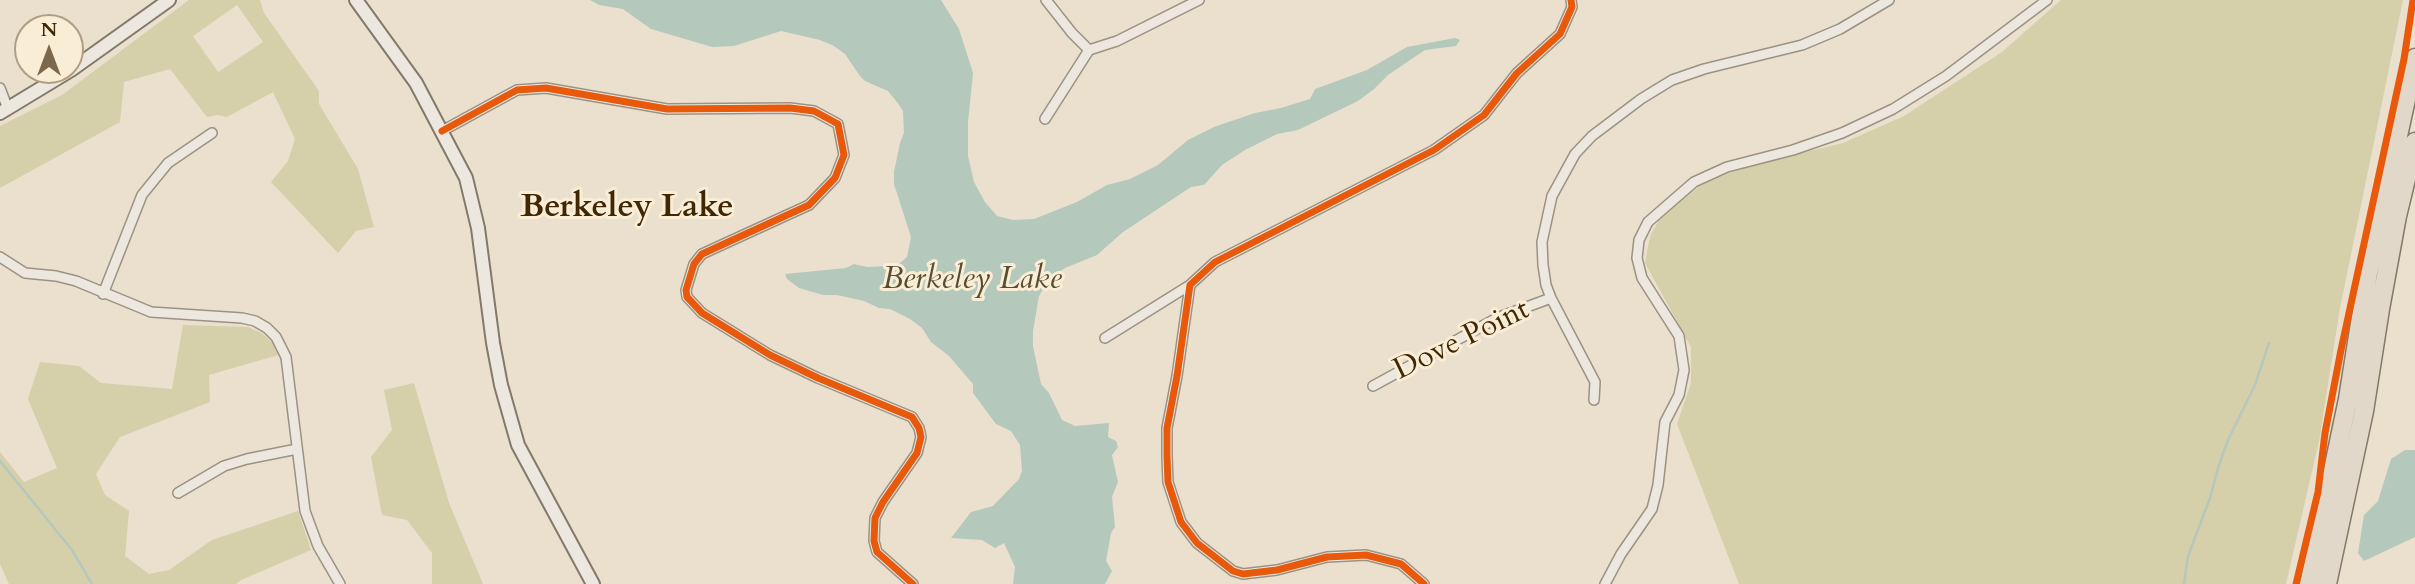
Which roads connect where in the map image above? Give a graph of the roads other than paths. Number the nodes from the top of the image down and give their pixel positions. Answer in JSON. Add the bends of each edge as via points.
{"nodes":[{"id":1,"x":169,"y":0,"type":"edge"},
{"id":2,"x":356,"y":0,"type":"edge"},
{"id":3,"x":1046,"y":0,"type":"edge"},
{"id":4,"x":1199,"y":0,"type":"edge"},
{"id":5,"x":1571,"y":0,"type":"edge"},
{"id":6,"x":1889,"y":0,"type":"edge"},
{"id":7,"x":2047,"y":0,"type":"edge"},
{"id":8,"x":1089,"y":50,"type":"junction"},
{"id":9,"x":2415,"y":58,"type":"edge"},
{"id":10,"x":0,"y":88,"type":"edge"},
{"id":11,"x":4,"y":111,"type":"edge"},
{"id":12,"x":1045,"y":119,"type":"dead end"},
{"id":13,"x":442,"y":131,"type":"junction"},
{"id":14,"x":212,"y":133,"type":"dead end"},
{"id":15,"x":2415,"y":142,"type":"edge"},
{"id":16,"x":0,"y":257,"type":"edge"},
{"id":17,"x":1189,"y":285,"type":"junction"},
{"id":18,"x":103,"y":293,"type":"junction"},
{"id":19,"x":1552,"y":298,"type":"junction"},
{"id":20,"x":1105,"y":338,"type":"dead end"},
{"id":21,"x":1373,"y":386,"type":"dead end"},
{"id":22,"x":1594,"y":400,"type":"dead end"},
{"id":23,"x":297,"y":449,"type":"junction"},
{"id":24,"x":178,"y":493,"type":"dead end"},
{"id":25,"x":340,"y":584,"type":"edge"},
{"id":26,"x":593,"y":584,"type":"edge"},
{"id":27,"x":914,"y":584,"type":"edge"},
{"id":28,"x":1424,"y":584,"type":"edge"},
{"id":29,"x":1605,"y":584,"type":"edge"},
{"id":30,"x":2309,"y":584,"type":"edge"},
{"id":31,"x":2327,"y":584,"type":"edge"}],
"edges":[{"from":1,"to":11,"type":"street"},
{"from":2,"to":13,"type":"street","via":[[409,72]]},
{"from":3,"to":8,"type":"street"},
{"from":4,"to":8,"type":"street"},
{"from":5,"to":17,"type":"street","via":[[1560,34],[1517,73],[1484,115],[1434,150],[1215,262]]},
{"from":6,"to":19,"type":"street","via":[[1840,29],[1781,52],[1672,79],[1592,136],[1562,174],[1545,223],[1543,265]]},
{"from":7,"to":29,"type":"street","via":[[1946,76],[1893,109],[1830,138],[1727,167],[1694,182],[1648,222],[1637,258],[1642,278],[1679,335],[1684,370],[1679,395],[1665,422],[1652,509]]},
{"from":8,"to":12,"type":"street"},
{"from":9,"to":30,"type":"highway","via":[[2368,273],[2348,399]]},
{"from":10,"to":11,"type":"street"},
{"from":13,"to":26,"type":"street","via":[[466,178],[478,228],[497,364],[518,445]]},
{"from":13,"to":27,"type":"street","via":[[517,90],[546,88],[667,109],[790,108],[814,111],[838,124],[844,155],[835,178],[809,205],[702,254],[694,264],[687,297],[702,313],[770,355],[912,416],[921,437],[917,453],[883,502],[875,519],[874,541],[877,552]]},
{"from":14,"to":18,"type":"street","via":[[168,163],[142,195]]},
{"from":15,"to":31,"type":"highway"},
{"from":16,"to":18,"type":"street","via":[[25,273],[76,281]]},
{"from":17,"to":20,"type":"street"},
{"from":17,"to":28,"type":"street","via":[[1167,428],[1167,469],[1181,522],[1197,543],[1243,574],[1327,557],[1366,555],[1401,564]]},
{"from":18,"to":23,"type":"street","via":[[152,312],[242,318],[267,328],[286,357]]},
{"from":19,"to":21,"type":"street","name":"Dove Point","via":[[1497,318]]},
{"from":19,"to":22,"type":"street","via":[[1595,382]]},
{"from":23,"to":24,"type":"street","via":[[225,467]]},
{"from":23,"to":25,"type":"street","via":[[309,525]]}]}
